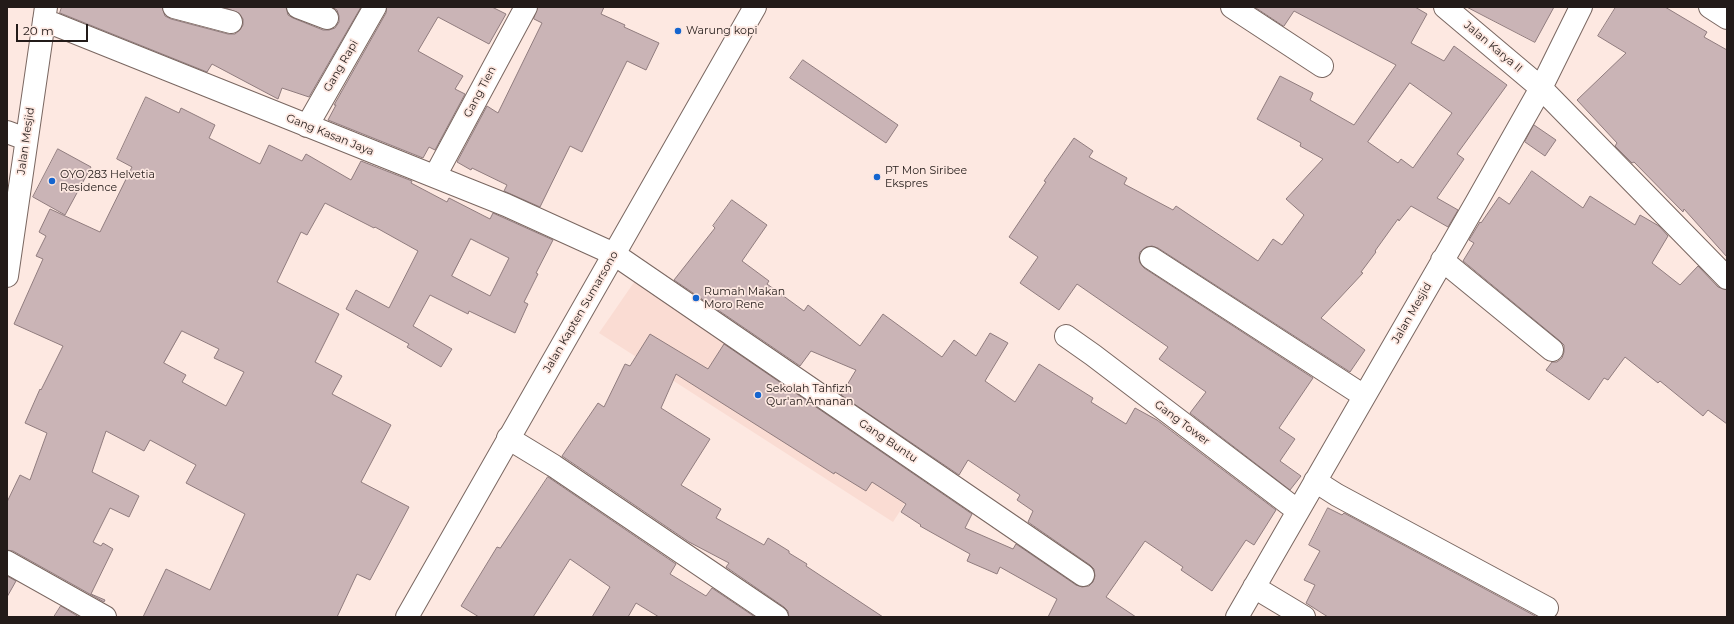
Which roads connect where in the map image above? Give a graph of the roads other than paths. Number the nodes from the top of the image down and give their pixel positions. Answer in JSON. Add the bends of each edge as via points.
{"nodes":[{"id":1,"x":174,"y":7,"type":"edge"},
{"id":2,"x":298,"y":7,"type":"edge"},
{"id":3,"x":375,"y":7,"type":"edge"},
{"id":4,"x":526,"y":7,"type":"edge"},
{"id":5,"x":755,"y":7,"type":"edge"},
{"id":6,"x":1232,"y":7,"type":"edge"},
{"id":7,"x":1445,"y":7,"type":"edge"},
{"id":8,"x":1581,"y":7,"type":"edge"},
{"id":9,"x":1710,"y":7,"type":"edge"},
{"id":10,"x":45,"y":14,"type":"edge"},
{"id":11,"x":327,"y":18,"type":"dead end"},
{"id":12,"x":1727,"y":18,"type":"edge"},
{"id":13,"x":231,"y":22,"type":"dead end"},
{"id":14,"x":1322,"y":66,"type":"dead end"},
{"id":15,"x":1541,"y":88,"type":"junction"},
{"id":16,"x":307,"y":126,"type":"junction"},
{"id":17,"x":17,"y":135,"type":"edge"},
{"id":18,"x":435,"y":176,"type":"junction"},
{"id":19,"x":614,"y":254,"type":"junction"},
{"id":20,"x":1151,"y":258,"type":"dead end"},
{"id":21,"x":1442,"y":260,"type":"junction"},
{"id":22,"x":7,"y":270,"type":"edge"},
{"id":23,"x":1727,"y":278,"type":"edge"},
{"id":24,"x":1066,"y":336,"type":"dead end"},
{"id":25,"x":1552,"y":350,"type":"dead end"},
{"id":26,"x":1364,"y":396,"type":"junction"},
{"id":27,"x":508,"y":438,"type":"junction"},
{"id":28,"x":1315,"y":481,"type":"junction"},
{"id":29,"x":1298,"y":510,"type":"junction"},
{"id":30,"x":7,"y":562,"type":"edge"},
{"id":31,"x":1083,"y":575,"type":"dead end"},
{"id":32,"x":1254,"y":587,"type":"junction"},
{"id":33,"x":1547,"y":608,"type":"dead end"},
{"id":34,"x":105,"y":617,"type":"edge"},
{"id":35,"x":407,"y":617,"type":"edge"},
{"id":36,"x":777,"y":617,"type":"edge"},
{"id":37,"x":1237,"y":617,"type":"edge"},
{"id":38,"x":1304,"y":617,"type":"edge"}],
"edges":[{"from":1,"to":13,"type":"main road"},
{"from":2,"to":11,"type":"main road"},
{"from":3,"to":16,"type":"main road","name":"Gang Rapi"},
{"from":4,"to":18,"type":"main road","name":"Gang Tien"},
{"from":5,"to":19,"type":"main road","name":"Jalan Kapten Sumarsono"},
{"from":6,"to":14,"type":"main road"},
{"from":7,"to":15,"type":"main road","name":"Jalan Karya II"},
{"from":8,"to":15,"type":"main road","name":"Jalan Mesjid"},
{"from":9,"to":12,"type":"main road"},
{"from":10,"to":16,"type":"main road","name":"Gang Kasan Jaya"},
{"from":10,"to":17,"type":"main road","name":"Jalan Mesjid"},
{"from":15,"to":21,"type":"main road","name":"Jalan Mesjid"},
{"from":15,"to":23,"type":"main road","name":"Jalan Karya II"},
{"from":16,"to":18,"type":"main road","name":"Gang Kasan Jaya"},
{"from":17,"to":22,"type":"main road","name":"Jalan Mesjid"},
{"from":18,"to":19,"type":"main road","name":"Gang Kasan Jaya"},
{"from":19,"to":27,"type":"main road","name":"Jalan Kapten Sumarsono"},
{"from":19,"to":31,"type":"main road","name":"Gang Buntu"},
{"from":20,"to":26,"type":"main road"},
{"from":21,"to":25,"type":"main road"},
{"from":21,"to":26,"type":"main road","name":"Jalan Mesjid"},
{"from":24,"to":29,"type":"main road","name":"Gang Tower"},
{"from":26,"to":28,"type":"main road","name":"Jalan Mesjid"},
{"from":27,"to":35,"type":"main road","name":"Jalan Kapten Sumarsono"},
{"from":27,"to":36,"type":"main road","via":[[554,466]]},
{"from":28,"to":29,"type":"main road","name":"Jalan Mesjid"},
{"from":28,"to":33,"type":"main road"},
{"from":29,"to":32,"type":"main road","name":"Jalan Mesjid"},
{"from":30,"to":34,"type":"main road"},
{"from":32,"to":37,"type":"main road","name":"Jalan Mesjid"},
{"from":32,"to":38,"type":"main road"}]}
